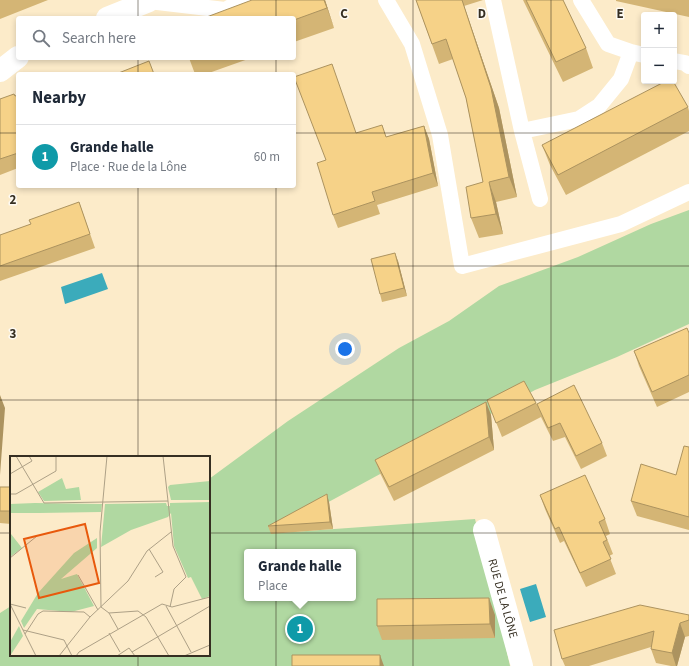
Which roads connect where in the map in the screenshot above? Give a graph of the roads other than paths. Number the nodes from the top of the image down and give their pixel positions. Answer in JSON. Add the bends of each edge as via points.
{"nodes":[{"id":1,"x":244,"y":0,"type":"edge"},
{"id":2,"x":386,"y":0,"type":"edge"},
{"id":3,"x":494,"y":0,"type":"edge"},
{"id":4,"x":581,"y":0,"type":"edge"},
{"id":5,"x":148,"y":1,"type":"joint"},
{"id":6,"x":112,"y":16,"type":"edge"},
{"id":7,"x":638,"y":54,"type":"edge"},
{"id":8,"x":16,"y":59,"type":"edge"},
{"id":9,"x":677,"y":62,"type":"edge"},
{"id":10,"x":689,"y":66,"type":"edge"},
{"id":11,"x":0,"y":71,"type":"edge"},
{"id":12,"x":522,"y":131,"type":"junction"},
{"id":13,"x":689,"y":192,"type":"edge"},
{"id":14,"x":540,"y":199,"type":"dead end"},
{"id":15,"x":484,"y":530,"type":"dead end"},
{"id":16,"x":522,"y":666,"type":"edge"}],
"edges":[{"from":1,"to":5,"type":"lane","via":[[225,10]]},
{"from":2,"to":13,"type":"lane","via":[[412,44],[440,135],[462,266],[621,224]]},
{"from":3,"to":12,"type":"lane"},
{"from":4,"to":7,"type":"lane","via":[[608,44]]},
{"from":5,"to":6,"type":"street"},
{"from":7,"to":12,"type":"lane","via":[[599,106],[579,119]]},
{"from":8,"to":11,"type":"street"},
{"from":9,"to":10,"type":"lane"},
{"from":12,"to":14,"type":"lane"},
{"from":15,"to":16,"type":"street","name":"RUE DE LA LÔNE"}]}
